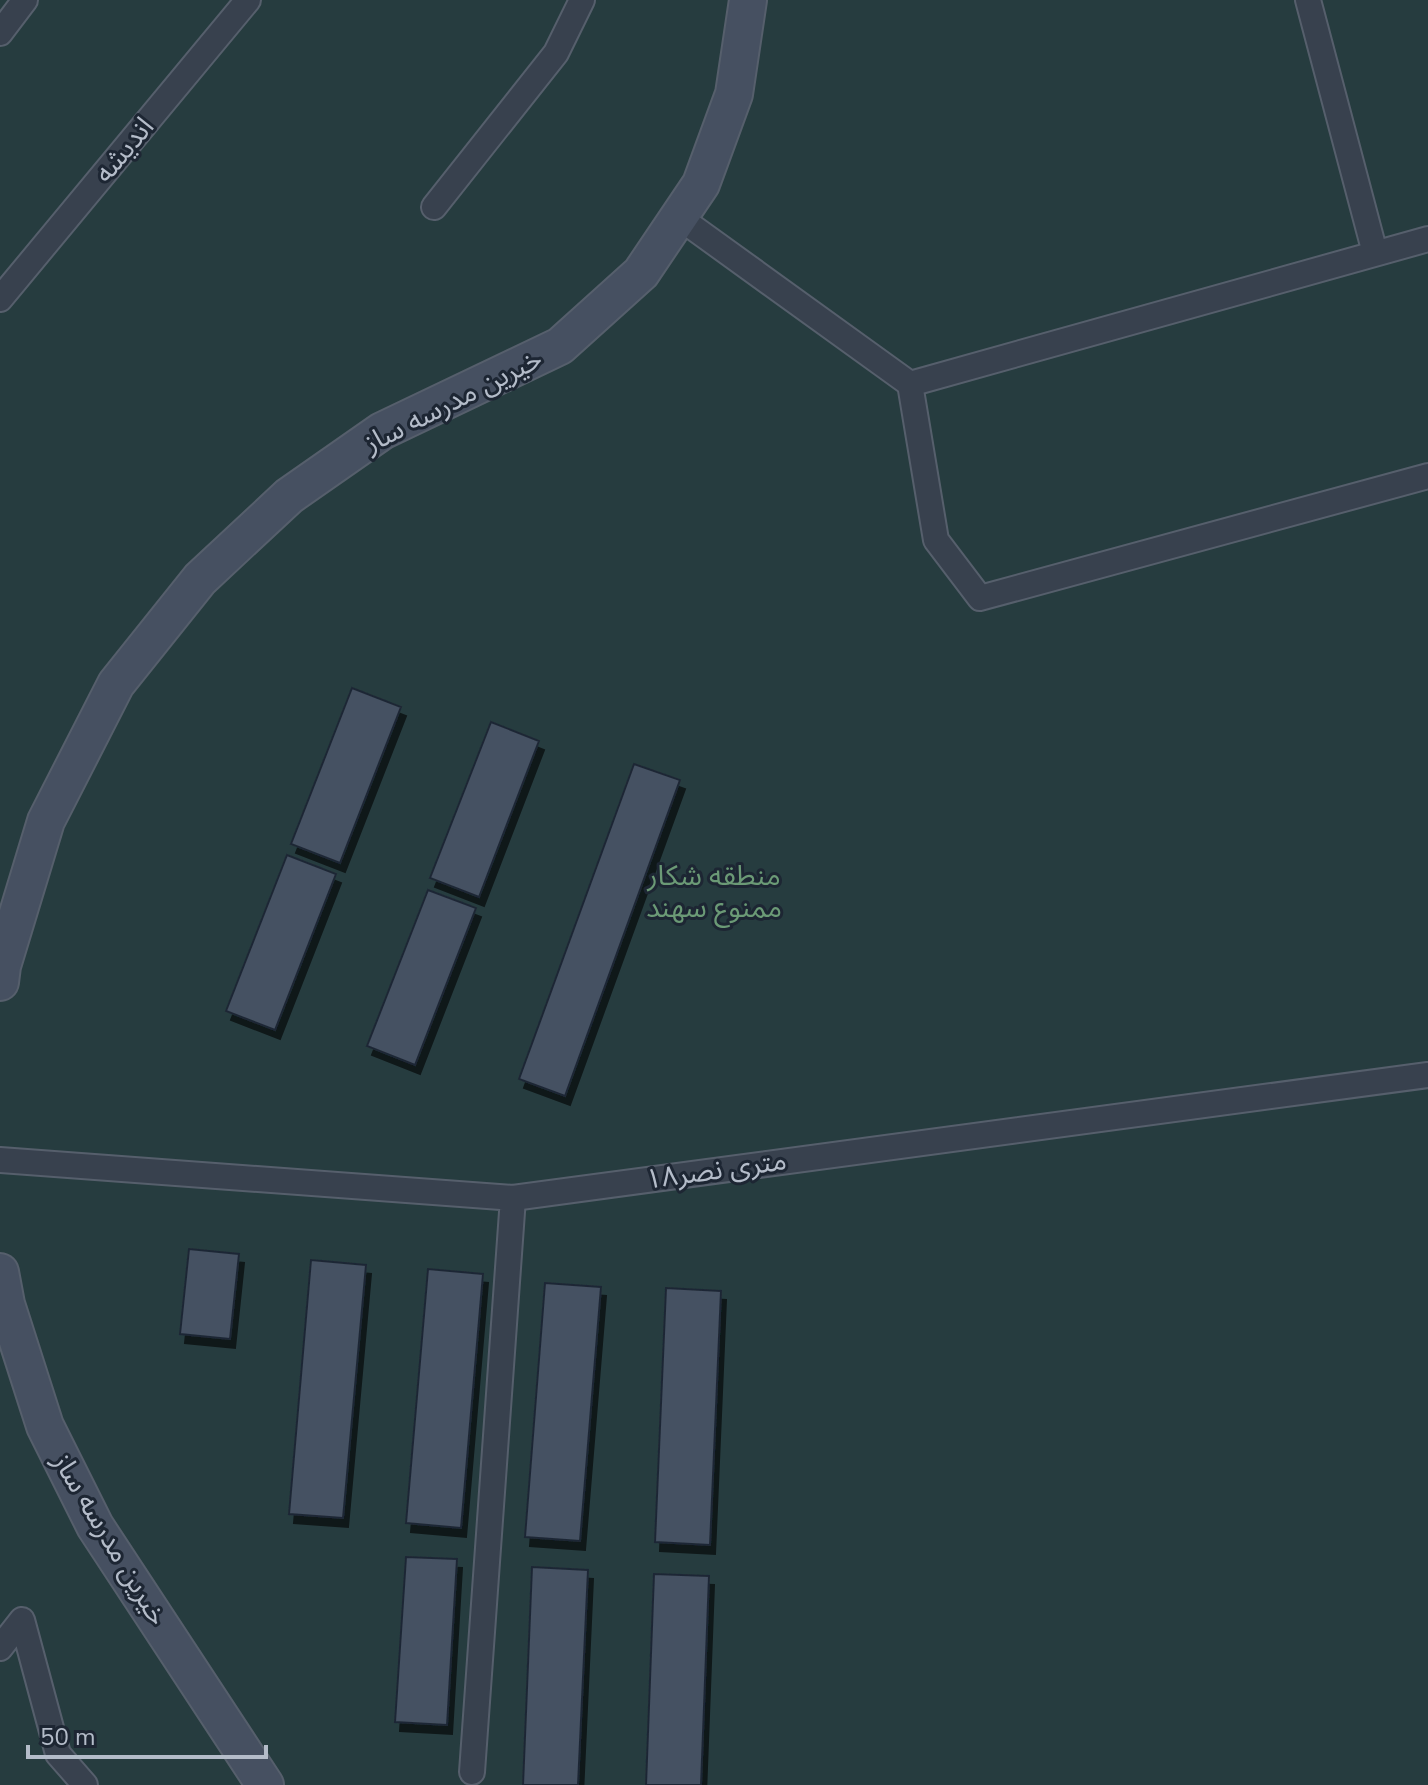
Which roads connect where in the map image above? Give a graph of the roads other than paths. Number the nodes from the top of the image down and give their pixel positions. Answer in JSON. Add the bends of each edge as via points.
{"nodes":[{"id":1,"x":248,"y":0,"type":"edge"},
{"id":2,"x":582,"y":0,"type":"edge"},
{"id":3,"x":748,"y":0,"type":"edge"},
{"id":4,"x":1308,"y":0,"type":"edge"},
{"id":5,"x":20,"y":2,"type":"edge"},
{"id":6,"x":0,"y":33,"type":"edge"},
{"id":7,"x":434,"y":207,"type":"dead end"},
{"id":8,"x":680,"y":218,"type":"junction"},
{"id":9,"x":1428,"y":239,"type":"edge"},
{"id":10,"x":1375,"y":253,"type":"junction"},
{"id":11,"x":0,"y":299,"type":"edge"},
{"id":12,"x":910,"y":384,"type":"junction"},
{"id":13,"x":1428,"y":476,"type":"edge"},
{"id":14,"x":0,"y":982,"type":"edge"},
{"id":15,"x":1428,"y":1075,"type":"edge"},
{"id":16,"x":0,"y":1160,"type":"edge"},
{"id":17,"x":513,"y":1198,"type":"junction"},
{"id":18,"x":0,"y":1272,"type":"edge"},
{"id":19,"x":0,"y":1648,"type":"edge"},
{"id":20,"x":472,"y":1772,"type":"dead end"},
{"id":21,"x":85,"y":1785,"type":"edge"},
{"id":22,"x":265,"y":1785,"type":"edge"}],
"edges":[{"from":1,"to":11,"type":"street","name":"اندیشه"},
{"from":2,"to":7,"type":"street","via":[[556,53]]},
{"from":3,"to":8,"type":"street","name":"خیرین مدرسه ساز","via":[[734,94],[701,184]]},
{"from":4,"to":10,"type":"street"},
{"from":5,"to":6,"type":"street"},
{"from":8,"to":12,"type":"street"},
{"from":8,"to":14,"type":"street","name":"خیرین مدرسه ساز","via":[[641,273],[560,346],[382,431],[289,496],[200,579],[116,684],[46,821]]},
{"from":9,"to":10,"type":"street"},
{"from":10,"to":12,"type":"street"},
{"from":12,"to":13,"type":"street","via":[[936,540],[980,598]]},
{"from":15,"to":17,"type":"street","name":"۱۸متری نصر"},
{"from":16,"to":17,"type":"street","name":"۱۸متری نصر"},
{"from":17,"to":20,"type":"street"},
{"from":18,"to":22,"type":"street","name":"خیرین مدرسه ساز","via":[[45,1426],[95,1526]]},
{"from":19,"to":21,"type":"street","via":[[22,1620],[58,1754]]}]}
